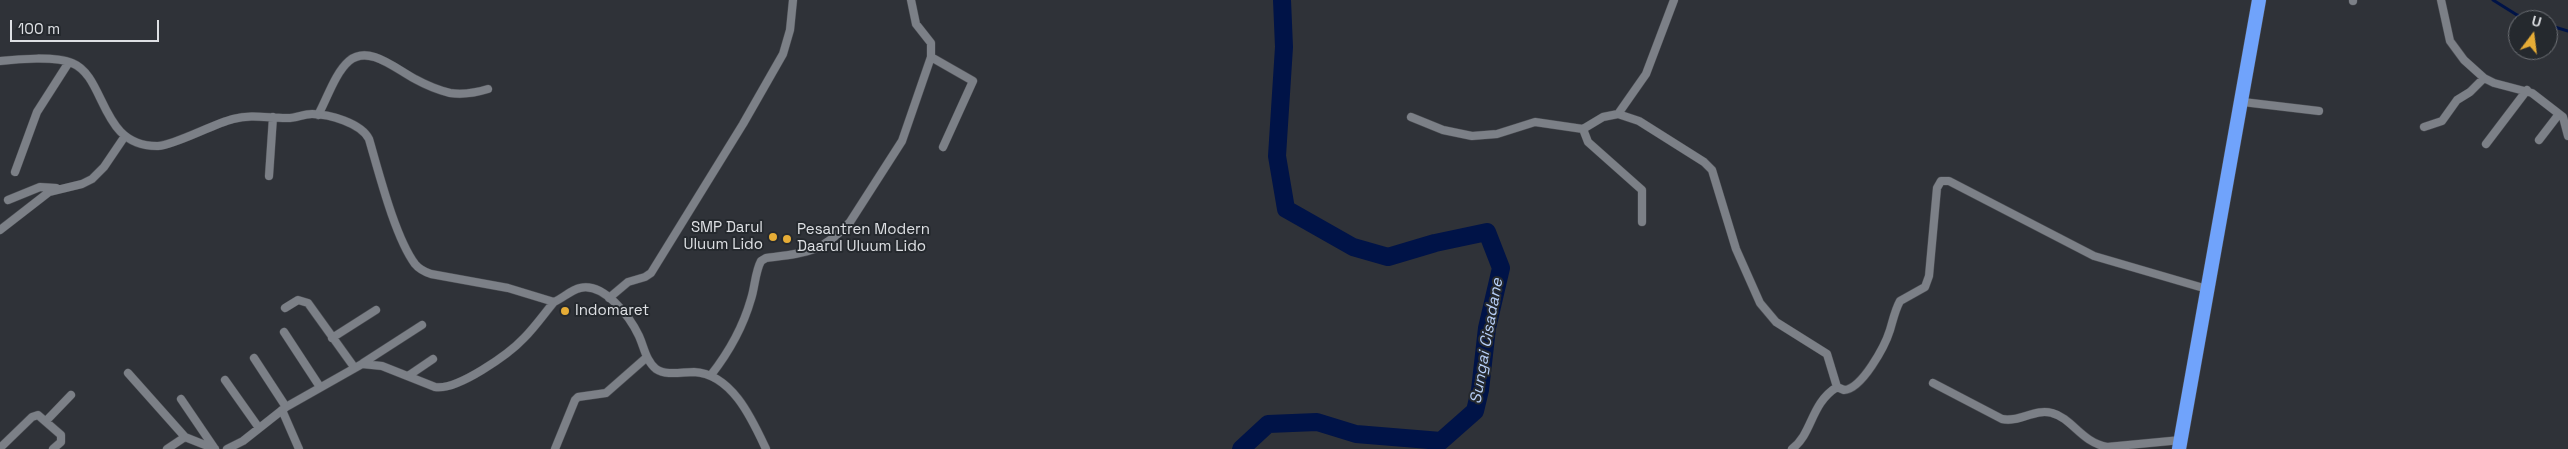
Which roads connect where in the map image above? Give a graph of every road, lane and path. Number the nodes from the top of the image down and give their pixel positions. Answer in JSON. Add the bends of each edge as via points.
{"nodes":[{"id":1,"x":793,"y":0,"type":"edge"},
{"id":2,"x":911,"y":0,"type":"edge"},
{"id":3,"x":1674,"y":0,"type":"edge"},
{"id":4,"x":2259,"y":0,"type":"edge"},
{"id":5,"x":2441,"y":0,"type":"edge"},
{"id":6,"x":931,"y":57,"type":"junction"},
{"id":7,"x":0,"y":61,"type":"edge"},
{"id":8,"x":69,"y":62,"type":"junction"},
{"id":9,"x":2484,"y":78,"type":"junction"},
{"id":10,"x":488,"y":89,"type":"dead end"},
{"id":11,"x":2527,"y":90,"type":"junction"},
{"id":12,"x":2243,"y":102,"type":"junction"},
{"id":13,"x":2319,"y":111,"type":"dead end"},
{"id":14,"x":1618,"y":114,"type":"junction"},
{"id":15,"x":2563,"y":114,"type":"edge"},
{"id":16,"x":318,"y":115,"type":"junction"},
{"id":17,"x":273,"y":117,"type":"junction"},
{"id":18,"x":1411,"y":117,"type":"dead end"},
{"id":19,"x":2424,"y":127,"type":"dead end"},
{"id":20,"x":1583,"y":130,"type":"junction"},
{"id":21,"x":125,"y":136,"type":"junction"},
{"id":22,"x":2568,"y":136,"type":"edge"},
{"id":23,"x":2539,"y":140,"type":"dead end"},
{"id":24,"x":2486,"y":144,"type":"dead end"},
{"id":25,"x":943,"y":147,"type":"dead end"},
{"id":26,"x":14,"y":172,"type":"dead end"},
{"id":27,"x":269,"y":176,"type":"dead end"},
{"id":28,"x":59,"y":188,"type":"junction"},
{"id":29,"x":8,"y":200,"type":"dead end"},
{"id":30,"x":1642,"y":222,"type":"dead end"},
{"id":31,"x":0,"y":230,"type":"edge"},
{"id":32,"x":2207,"y":289,"type":"junction"},
{"id":33,"x":609,"y":298,"type":"junction"},
{"id":34,"x":554,"y":302,"type":"junction"},
{"id":35,"x":285,"y":308,"type":"dead end"},
{"id":36,"x":376,"y":310,"type":"dead end"},
{"id":37,"x":422,"y":325,"type":"dead end"},
{"id":38,"x":284,"y":332,"type":"dead end"},
{"id":39,"x":332,"y":338,"type":"junction"},
{"id":40,"x":646,"y":357,"type":"junction"},
{"id":41,"x":254,"y":358,"type":"dead end"},
{"id":42,"x":433,"y":359,"type":"dead end"},
{"id":43,"x":358,"y":365,"type":"junction"},
{"id":44,"x":128,"y":373,"type":"dead end"},
{"id":45,"x":711,"y":375,"type":"junction"},
{"id":46,"x":408,"y":376,"type":"junction"},
{"id":47,"x":225,"y":380,"type":"dead end"},
{"id":48,"x":1933,"y":383,"type":"dead end"},
{"id":49,"x":1837,"y":386,"type":"junction"},
{"id":50,"x":320,"y":387,"type":"junction"},
{"id":51,"x":71,"y":395,"type":"dead end"},
{"id":52,"x":181,"y":399,"type":"dead end"},
{"id":53,"x":284,"y":409,"type":"junction"},
{"id":54,"x":46,"y":421,"type":"junction"},
{"id":55,"x":259,"y":428,"type":"junction"},
{"id":56,"x":185,"y":437,"type":"junction"},
{"id":57,"x":2180,"y":444,"type":"edge"},
{"id":58,"x":1,"y":445,"type":"edge"},
{"id":59,"x":54,"y":449,"type":"edge"},
{"id":60,"x":167,"y":449,"type":"edge"},
{"id":61,"x":216,"y":449,"type":"edge"},
{"id":62,"x":226,"y":449,"type":"edge"},
{"id":63,"x":299,"y":449,"type":"edge"},
{"id":64,"x":555,"y":449,"type":"edge"},
{"id":65,"x":766,"y":449,"type":"edge"},
{"id":66,"x":1792,"y":449,"type":"edge"}],
"edges":[{"from":1,"to":33,"type":"street","via":[[790,30],[783,54],[700,194],[651,273],[628,282]]},
{"from":2,"to":6,"type":"street","via":[[916,24],[931,44]]},
{"from":3,"to":14,"type":"street","via":[[1646,74]]},
{"from":4,"to":12,"type":"highway"},
{"from":5,"to":9,"type":"street","via":[[2450,41],[2464,60]]},
{"from":6,"to":25,"type":"street","via":[[973,81]]},
{"from":6,"to":45,"type":"street","via":[[902,141],[850,222],[834,238],[816,249],[762,261],[739,332]]},
{"from":7,"to":8,"type":"street"},
{"from":8,"to":21,"type":"street","via":[[84,72]]},
{"from":8,"to":26,"type":"street","via":[[37,112]]},
{"from":9,"to":11,"type":"street"},
{"from":9,"to":19,"type":"street","via":[[2457,100],[2442,121]]},
{"from":10,"to":16,"type":"street","via":[[463,94],[450,92],[419,81],[383,60],[357,57],[345,66]]},
{"from":11,"to":15,"type":"street"},
{"from":11,"to":24,"type":"street"},
{"from":12,"to":13,"type":"street"},
{"from":12,"to":32,"type":"highway"},
{"from":14,"to":20,"type":"street","via":[[1602,118]]},
{"from":14,"to":49,"type":"street","via":[[1639,121],[1712,170],[1736,249],[1760,303],[1776,322],[1827,354]]},
{"from":15,"to":22,"type":"street"},
{"from":15,"to":23,"type":"street"},
{"from":16,"to":17,"type":"street"},
{"from":16,"to":34,"type":"street","via":[[355,126],[367,136],[402,238],[420,268],[431,274],[508,288]]},
{"from":17,"to":21,"type":"street","via":[[255,115],[233,119],[159,146]]},
{"from":17,"to":27,"type":"street"},
{"from":18,"to":20,"type":"street","via":[[1443,130],[1472,136],[1497,134],[1535,122]]},
{"from":20,"to":30,"type":"street","via":[[1588,142],[1642,190]]},
{"from":21,"to":28,"type":"street","via":[[104,168],[92,179]]},
{"from":28,"to":29,"type":"street","via":[[40,187]]},
{"from":28,"to":31,"type":"street","via":[[37,200]]},
{"from":32,"to":49,"type":"street","via":[[2094,256],[1949,181],[1941,181],[1937,188],[1929,276],[1925,287],[1900,300],[1884,344],[1860,379],[1848,390]]},
{"from":32,"to":57,"type":"highway"},
{"from":33,"to":34,"type":"street","via":[[599,290],[582,287]]},
{"from":33,"to":40,"type":"street","via":[[634,328]]},
{"from":34,"to":46,"type":"street","via":[[520,342],[456,384],[440,388]]},
{"from":35,"to":39,"type":"street","via":[[298,300],[305,301]]},
{"from":36,"to":39,"type":"street"},
{"from":37,"to":43,"type":"street"},
{"from":38,"to":50,"type":"street"},
{"from":39,"to":43,"type":"street"},
{"from":40,"to":45,"type":"street","via":[[663,372]]},
{"from":40,"to":64,"type":"street","via":[[606,393],[575,400]]},
{"from":41,"to":53,"type":"street"},
{"from":42,"to":46,"type":"street"},
{"from":43,"to":46,"type":"street","via":[[376,364]]},
{"from":43,"to":50,"type":"street"},
{"from":44,"to":56,"type":"street"},
{"from":45,"to":65,"type":"street","via":[[738,399]]},
{"from":47,"to":55,"type":"street"},
{"from":48,"to":57,"type":"street","via":[[2002,419],[2010,421],[2040,412],[2051,413],[2097,445]]},
{"from":49,"to":66,"type":"street","via":[[1819,404],[1803,437]]},
{"from":50,"to":53,"type":"street"},
{"from":51,"to":54,"type":"street"},
{"from":52,"to":61,"type":"street"},
{"from":53,"to":55,"type":"street"},
{"from":53,"to":63,"type":"street"},
{"from":54,"to":58,"type":"street","via":[[38,415],[32,417]]},
{"from":54,"to":59,"type":"street","via":[[62,438]]},
{"from":55,"to":62,"type":"street"},
{"from":56,"to":60,"type":"street"},
{"from":56,"to":61,"type":"street"}]}
